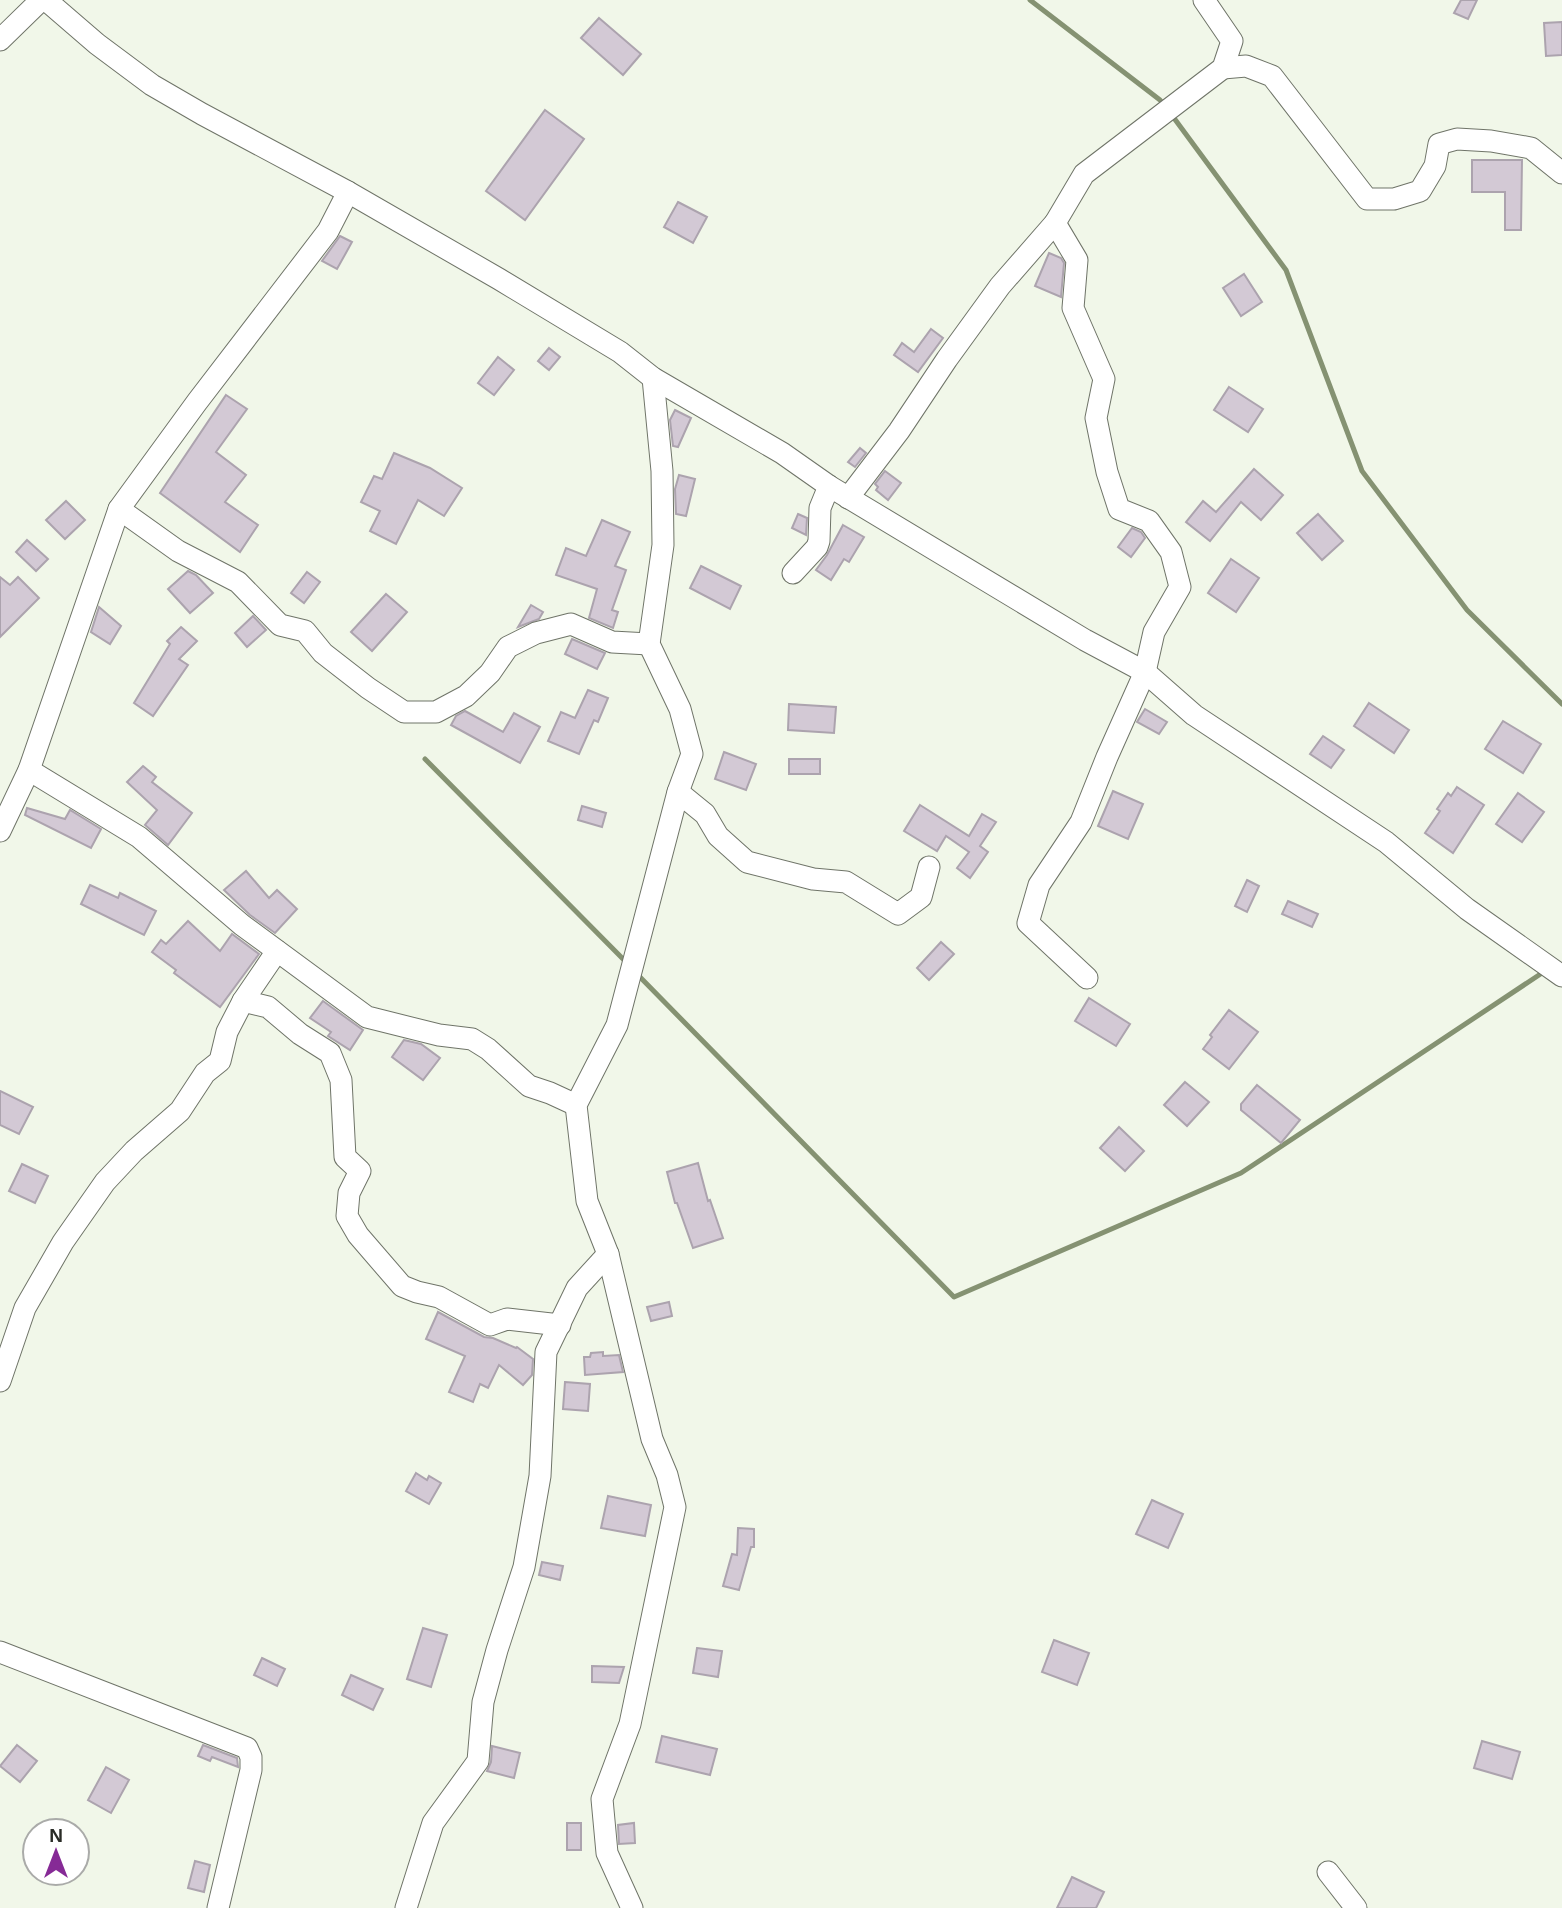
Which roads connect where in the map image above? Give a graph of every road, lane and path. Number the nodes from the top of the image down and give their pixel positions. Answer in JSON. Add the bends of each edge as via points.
{"nodes":[{"id":1,"x":44,"y":0,"type":"edge"},
{"id":2,"x":1204,"y":0,"type":"edge"},
{"id":3,"x":0,"y":40,"type":"edge"},
{"id":4,"x":1223,"y":68,"type":"junction"},
{"id":5,"x":1562,"y":173,"type":"edge"},
{"id":6,"x":348,"y":192,"type":"junction"},
{"id":7,"x":1055,"y":223,"type":"junction"},
{"id":8,"x":653,"y":378,"type":"junction"},
{"id":9,"x":829,"y":486,"type":"junction"},
{"id":10,"x":848,"y":498,"type":"junction"},
{"id":11,"x":119,"y":509,"type":"junction"},
{"id":12,"x":793,"y":573,"type":"dead end"},
{"id":13,"x":649,"y":644,"type":"junction"},
{"id":14,"x":1145,"y":672,"type":"junction"},
{"id":15,"x":29,"y":770,"type":"junction"},
{"id":16,"x":678,"y":792,"type":"junction"},
{"id":17,"x":0,"y":831,"type":"edge"},
{"id":18,"x":929,"y":867,"type":"dead end"},
{"id":19,"x":277,"y":951,"type":"junction"},
{"id":20,"x":1562,"y":976,"type":"edge"},
{"id":21,"x":1087,"y":978,"type":"dead end"},
{"id":22,"x":243,"y":1001,"type":"junction"},
{"id":23,"x":576,"y":1105,"type":"junction"},
{"id":24,"x":608,"y":1254,"type":"junction"},
{"id":25,"x":560,"y":1325,"type":"junction"},
{"id":26,"x":0,"y":1381,"type":"edge"},
{"id":27,"x":0,"y":1652,"type":"edge"},
{"id":28,"x":1328,"y":1872,"type":"dead end"},
{"id":29,"x":218,"y":1908,"type":"edge"},
{"id":30,"x":406,"y":1908,"type":"edge"},
{"id":31,"x":632,"y":1908,"type":"edge"},
{"id":32,"x":1356,"y":1908,"type":"edge"}],
"edges":[{"from":1,"to":3,"type":"street"},
{"from":1,"to":6,"type":"street","via":[[152,85]]},
{"from":2,"to":4,"type":"street","via":[[1232,41]]},
{"from":4,"to":5,"type":"street","via":[[1246,66],[1272,76],[1367,199],[1394,199],[1420,191],[1435,166],[1438,144],[1457,139],[1531,148]]},
{"from":4,"to":7,"type":"street","via":[[1084,174]]},
{"from":6,"to":8,"type":"street","via":[[620,352]]},
{"from":6,"to":11,"type":"street","via":[[328,231]]},
{"from":7,"to":10,"type":"street","via":[[1000,286]]},
{"from":7,"to":14,"type":"street","via":[[1077,260],[1073,308],[1104,379],[1096,418],[1119,509],[1149,521],[1171,552],[1180,586],[1154,632]]},
{"from":8,"to":9,"type":"street","via":[[782,453]]},
{"from":8,"to":13,"type":"street","via":[[663,545]]},
{"from":9,"to":10,"type":"street"},
{"from":9,"to":12,"type":"street","via":[[820,508],[817,547]]},
{"from":10,"to":14,"type":"street"},
{"from":11,"to":13,"type":"street","via":[[178,551],[238,582],[280,625],[305,631],[323,653],[404,712],[436,712],[466,696],[508,647],[536,633],[571,624],[612,642]]},
{"from":11,"to":15,"type":"street"},
{"from":13,"to":16,"type":"street","via":[[680,709],[692,754]]},
{"from":14,"to":20,"type":"street","via":[[1194,715],[1386,842],[1467,909]]},
{"from":14,"to":21,"type":"street","via":[[1081,822],[1039,885],[1028,923]]},
{"from":15,"to":17,"type":"street"},
{"from":15,"to":19,"type":"street","via":[[139,837]]},
{"from":16,"to":18,"type":"street","via":[[705,814],[718,836],[747,862],[813,879],[846,882],[898,914],[921,897]]},
{"from":16,"to":23,"type":"street","via":[[617,1026]]},
{"from":19,"to":22,"type":"street"},
{"from":19,"to":23,"type":"street","via":[[367,1017],[472,1039],[529,1086]]},
{"from":22,"to":25,"type":"street","via":[[268,1007],[330,1053],[341,1080],[345,1157],[360,1171],[349,1193],[347,1216],[402,1286],[439,1297],[490,1325],[508,1319]]},
{"from":22,"to":26,"type":"street","via":[[227,1032],[220,1061],[205,1073],[180,1111],[104,1182],[63,1242],[25,1308]]},
{"from":23,"to":24,"type":"street","via":[[587,1201]]},
{"from":24,"to":25,"type":"street","via":[[577,1288]]},
{"from":24,"to":31,"type":"street","via":[[652,1439],[676,1507],[630,1724],[602,1799],[607,1853]]},
{"from":25,"to":30,"type":"street","via":[[546,1352],[540,1476],[524,1567],[483,1702],[478,1761],[433,1823]]},
{"from":27,"to":29,"type":"street","via":[[247,1748],[251,1770]]},
{"from":28,"to":32,"type":"street"}]}
